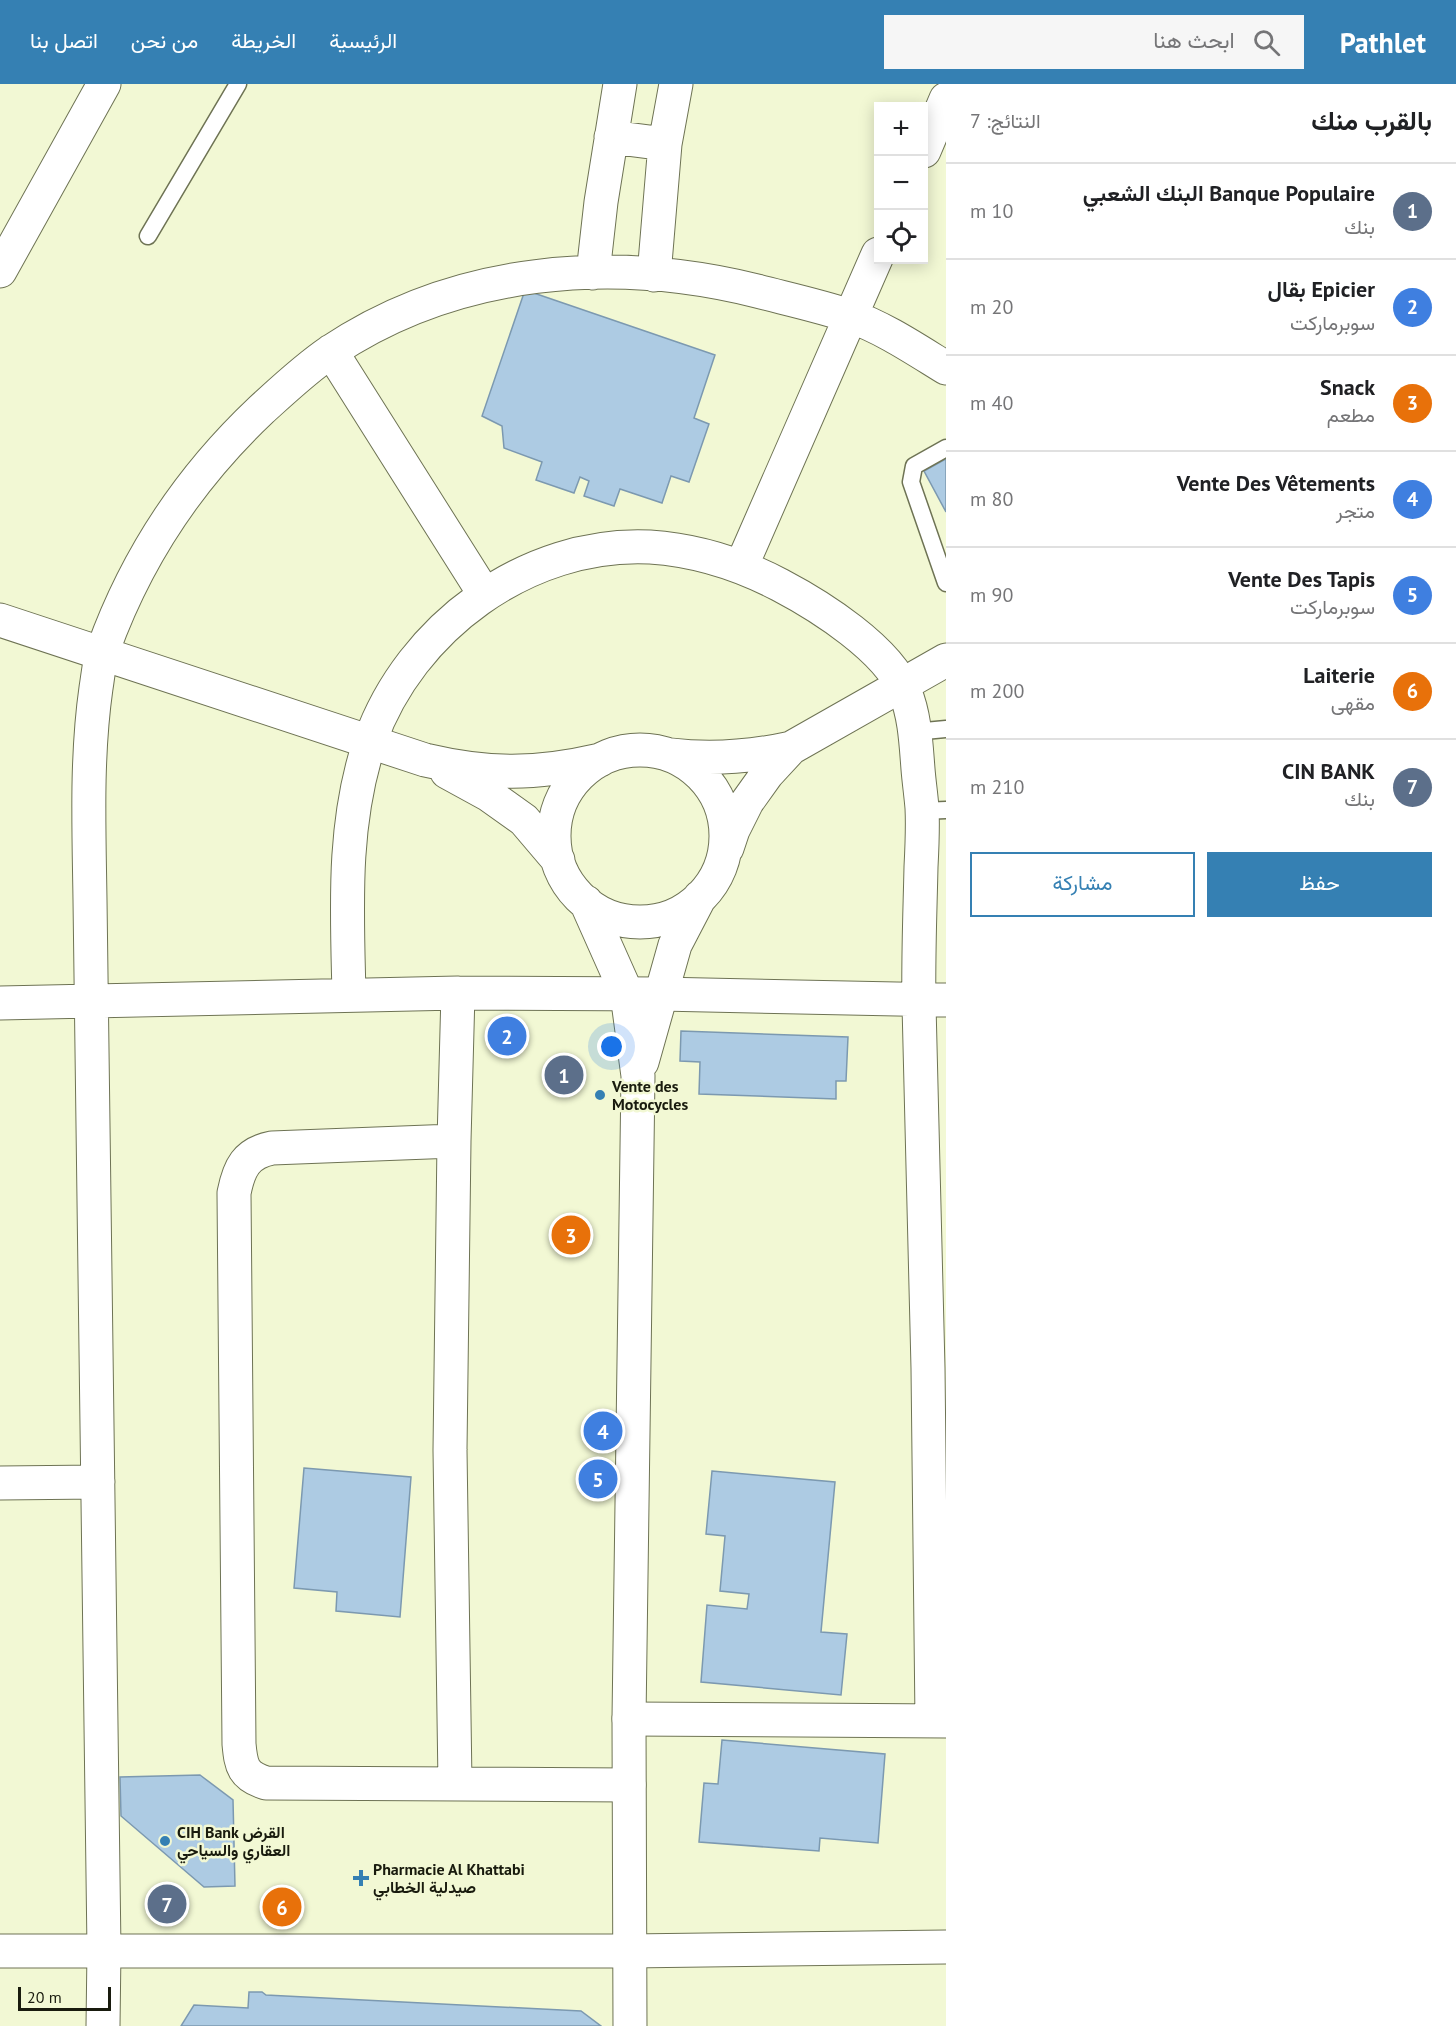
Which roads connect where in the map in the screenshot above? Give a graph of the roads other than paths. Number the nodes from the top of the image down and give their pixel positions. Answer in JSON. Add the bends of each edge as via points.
{"nodes":[{"id":1,"x":104,"y":84,"type":"edge"},
{"id":2,"x":238,"y":84,"type":"edge"},
{"id":3,"x":620,"y":84,"type":"edge"},
{"id":4,"x":676,"y":84,"type":"edge"},
{"id":5,"x":946,"y":99,"type":"edge"},
{"id":6,"x":611,"y":137,"type":"junction"},
{"id":7,"x":928,"y":142,"type":"edge"},
{"id":8,"x":665,"y":144,"type":"junction"},
{"id":9,"x":148,"y":236,"type":"dead end"},
{"id":10,"x":875,"y":264,"type":"edge"},
{"id":11,"x":0,"y":271,"type":"edge"},
{"id":12,"x":593,"y":273,"type":"junction"},
{"id":13,"x":654,"y":275,"type":"junction"},
{"id":14,"x":851,"y":317,"type":"junction"},
{"id":15,"x":331,"y":351,"type":"junction"},
{"id":16,"x":946,"y":368,"type":"edge"},
{"id":17,"x":946,"y":448,"type":"edge"},
{"id":18,"x":741,"y":567,"type":"junction"},
{"id":19,"x":946,"y":584,"type":"edge"},
{"id":20,"x":485,"y":595,"type":"junction"},
{"id":21,"x":0,"y":620,"type":"edge"},
{"id":22,"x":102,"y":654,"type":"junction"},
{"id":23,"x":946,"y":660,"type":"edge"},
{"id":24,"x":903,"y":685,"type":"junction"},
{"id":25,"x":930,"y":730,"type":"edge"},
{"id":26,"x":370,"y":742,"type":"junction"},
{"id":27,"x":791,"y":748,"type":"junction"},
{"id":28,"x":664,"y":754,"type":"junction"},
{"id":29,"x":425,"y":760,"type":"junction"},
{"id":30,"x":600,"y":760,"type":"junction"},
{"id":31,"x":934,"y":810,"type":"edge"},
{"id":32,"x":723,"y":859,"type":"junction"},
{"id":33,"x":558,"y":860,"type":"junction"},
{"id":34,"x":700,"y":897,"type":"junction"},
{"id":35,"x":586,"y":902,"type":"junction"},
{"id":36,"x":458,"y":993,"type":"junction"},
{"id":37,"x":350,"y":994,"type":"junction"},
{"id":38,"x":627,"y":994,"type":"junction"},
{"id":39,"x":660,"y":994,"type":"junction"},
{"id":40,"x":932,"y":1000,"type":"edge"},
{"id":41,"x":91,"y":1002,"type":"junction"},
{"id":42,"x":0,"y":1003,"type":"edge"},
{"id":43,"x":638,"y":1076,"type":"junction"},
{"id":44,"x":454,"y":1141,"type":"junction"},
{"id":45,"x":98,"y":1482,"type":"junction"},
{"id":46,"x":0,"y":1483,"type":"edge"},
{"id":47,"x":629,"y":1719,"type":"junction"},
{"id":48,"x":939,"y":1721,"type":"edge"},
{"id":49,"x":455,"y":1783,"type":"junction"},
{"id":50,"x":629,"y":1785,"type":"junction"},
{"id":51,"x":946,"y":1947,"type":"edge"},
{"id":52,"x":104,"y":1950,"type":"junction"},
{"id":53,"x":0,"y":1951,"type":"edge"},
{"id":54,"x":629,"y":1951,"type":"junction"},
{"id":55,"x":103,"y":2026,"type":"edge"},
{"id":56,"x":630,"y":2026,"type":"edge"}],
"edges":[{"from":1,"to":11,"type":"street"},
{"from":2,"to":9,"type":"lane"},
{"from":3,"to":6,"type":"street"},
{"from":4,"to":8,"type":"street"},
{"from":5,"to":7,"type":"street"},
{"from":6,"to":8,"type":"street"},
{"from":6,"to":12,"type":"street"},
{"from":8,"to":13,"type":"street"},
{"from":10,"to":14,"type":"street"},
{"from":12,"to":13,"type":"street"},
{"from":12,"to":15,"type":"street","via":[[528,276],[473,287],[413,307]]},
{"from":13,"to":14,"type":"street","via":[[731,285]]},
{"from":14,"to":16,"type":"street","via":[[886,332]]},
{"from":14,"to":18,"type":"street"},
{"from":15,"to":20,"type":"street"},
{"from":15,"to":22,"type":"street","via":[[250,421],[200,474],[165,524],[133,581]]},
{"from":17,"to":19,"type":"lane","via":[[914,466],[911,482]]},
{"from":18,"to":20,"type":"street","via":[[684,550],[620,548],[550,563]]},
{"from":18,"to":24,"type":"street","via":[[802,597],[841,622]]},
{"from":20,"to":26,"type":"street","via":[[426,647],[390,698]]},
{"from":21,"to":22,"type":"street"},
{"from":22,"to":26,"type":"street"},
{"from":22,"to":41,"type":"street","via":[[93,711],[90,774]]},
{"from":23,"to":24,"type":"street"},
{"from":24,"to":25,"type":"street","via":[[909,701]]},
{"from":24,"to":27,"type":"street"},
{"from":25,"to":31,"type":"street"},
{"from":26,"to":29,"type":"street"},
{"from":26,"to":37,"type":"street","via":[[355,801],[348,856]]},
{"from":27,"to":28,"type":"street","via":[[724,758]]},
{"from":27,"to":32,"type":"street","via":[[747,802]]},
{"from":28,"to":30,"type":"street","via":[[628,751]]},
{"from":28,"to":32,"type":"street","via":[[697,772],[715,795],[726,831]]},
{"from":29,"to":30,"type":"street","via":[[500,772],[562,769]]},
{"from":29,"to":33,"type":"street","via":[[489,795],[524,820]]},
{"from":30,"to":33,"type":"street","via":[[574,781],[561,802],[554,827]]},
{"from":31,"to":40,"type":"street"},
{"from":32,"to":34,"type":"street","via":[[714,880]]},
{"from":33,"to":35,"type":"street","via":[[571,886]]},
{"from":34,"to":35,"type":"street","via":[[677,913],[644,921],[610,916]]},
{"from":34,"to":39,"type":"street","via":[[675,945]]},
{"from":35,"to":38,"type":"street"},
{"from":36,"to":37,"type":"street"},
{"from":36,"to":38,"type":"street"},
{"from":36,"to":44,"type":"street"},
{"from":37,"to":41,"type":"street"},
{"from":38,"to":39,"type":"street"},
{"from":38,"to":43,"type":"street"},
{"from":39,"to":40,"type":"street"},
{"from":39,"to":43,"type":"street"},
{"from":40,"to":48,"type":"street","via":[[928,1366]]},
{"from":41,"to":42,"type":"street"},
{"from":41,"to":45,"type":"street"},
{"from":43,"to":47,"type":"street"},
{"from":44,"to":49,"type":"street","via":[[450,1450]]},
{"from":44,"to":49,"type":"street","via":[[259,1151],[244,1164],[234,1193],[238,1744],[244,1770],[253,1779],[266,1782]]},
{"from":45,"to":46,"type":"street"},
{"from":45,"to":52,"type":"street"},
{"from":47,"to":48,"type":"street"},
{"from":47,"to":50,"type":"street"},
{"from":49,"to":50,"type":"street"},
{"from":50,"to":54,"type":"street"},
{"from":51,"to":54,"type":"street"},
{"from":52,"to":53,"type":"street"},
{"from":52,"to":54,"type":"street"},
{"from":52,"to":55,"type":"street"},
{"from":54,"to":56,"type":"street"}]}
